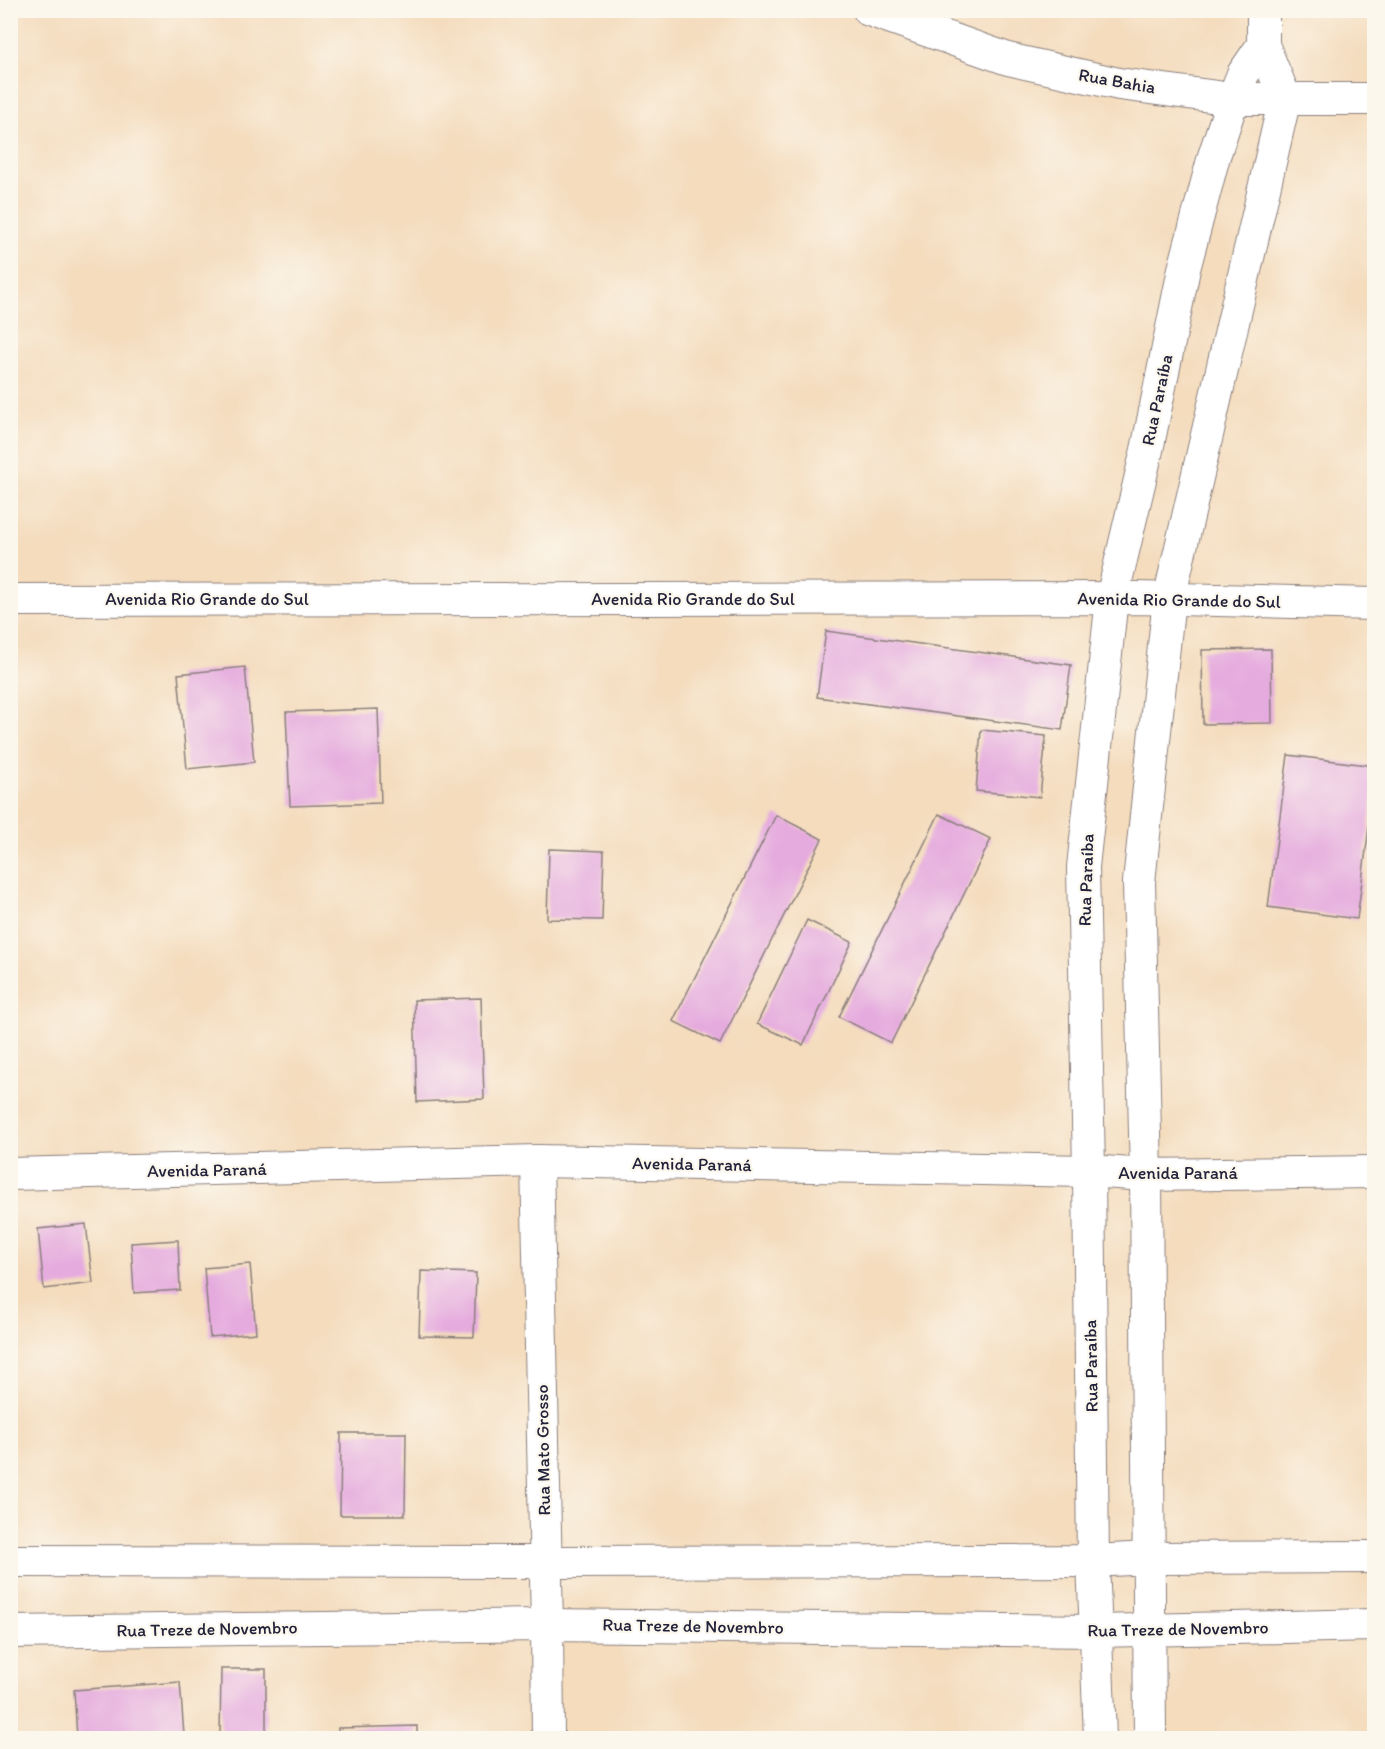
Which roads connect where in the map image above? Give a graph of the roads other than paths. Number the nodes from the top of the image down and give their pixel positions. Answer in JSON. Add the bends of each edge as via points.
{"nodes":[{"id":1,"x":869,"y":10,"type":"edge"},
{"id":2,"x":1263,"y":10,"type":"edge"},
{"id":3,"x":1263,"y":45,"type":"junction"},
{"id":4,"x":1285,"y":98,"type":"junction"},
{"id":5,"x":1233,"y":99,"type":"junction"},
{"id":6,"x":1374,"y":99,"type":"edge"},
{"id":7,"x":1112,"y":598,"type":"junction"},
{"id":8,"x":1169,"y":599,"type":"junction"},
{"id":9,"x":10,"y":600,"type":"edge"},
{"id":10,"x":1374,"y":604,"type":"edge"},
{"id":11,"x":537,"y":1161,"type":"junction"},
{"id":12,"x":1089,"y":1172,"type":"junction"},
{"id":13,"x":1374,"y":1172,"type":"edge"},
{"id":14,"x":10,"y":1174,"type":"edge"},
{"id":15,"x":1146,"y":1175,"type":"junction"},
{"id":16,"x":1374,"y":1557,"type":"edge"},
{"id":17,"x":1148,"y":1558,"type":"junction"},
{"id":18,"x":10,"y":1561,"type":"edge"},
{"id":19,"x":1093,"y":1561,"type":"junction"},
{"id":20,"x":545,"y":1562,"type":"junction"},
{"id":21,"x":548,"y":1625,"type":"junction"},
{"id":22,"x":1374,"y":1625,"type":"edge"},
{"id":23,"x":1148,"y":1629,"type":"junction"},
{"id":24,"x":1095,"y":1631,"type":"junction"},
{"id":25,"x":10,"y":1632,"type":"edge"},
{"id":26,"x":548,"y":1738,"type":"edge"},
{"id":27,"x":1100,"y":1738,"type":"edge"},
{"id":28,"x":1150,"y":1738,"type":"edge"}],
"edges":[{"from":1,"to":5,"type":"street","name":"Rua Bahia","via":[[1008,59],[1119,84]]},
{"from":2,"to":3,"type":"street"},
{"from":3,"to":4,"type":"street"},
{"from":3,"to":5,"type":"street","name":"Rua Paraíba","via":[[1243,74]]},
{"from":4,"to":5,"type":"street","name":"Rua Bahia"},
{"from":4,"to":6,"type":"street","name":"Rua Bahia"},
{"from":4,"to":8,"type":"street"},
{"from":5,"to":7,"type":"street","name":"Rua Paraíba","via":[[1184,269]]},
{"from":7,"to":8,"type":"street","name":"Avenida Rio Grande do Sul"},
{"from":7,"to":9,"type":"street","name":"Avenida Rio Grande do Sul"},
{"from":7,"to":12,"type":"street","name":"Rua Paraíba","via":[[1083,867]]},
{"from":8,"to":10,"type":"street","name":"Avenida Rio Grande do Sul"},
{"from":8,"to":15,"type":"street","via":[[1139,882]]},
{"from":11,"to":12,"type":"street","name":"Avenida Paraná"},
{"from":11,"to":14,"type":"street","name":"Avenida Paraná"},
{"from":11,"to":20,"type":"street","name":"Rua Mato Grosso"},
{"from":12,"to":15,"type":"street","name":"Avenida Paraná"},
{"from":12,"to":19,"type":"street","name":"Rua Paraíba"},
{"from":13,"to":15,"type":"street","name":"Avenida Paraná"},
{"from":15,"to":17,"type":"street"},
{"from":16,"to":17,"type":"street"},
{"from":17,"to":19,"type":"street"},
{"from":17,"to":23,"type":"street"},
{"from":18,"to":20,"type":"street"},
{"from":19,"to":20,"type":"street"},
{"from":19,"to":24,"type":"street","name":"Rua Paraíba"},
{"from":20,"to":21,"type":"street","name":"Rua Mato Grosso"},
{"from":21,"to":24,"type":"street","name":"Rua Treze de Novembro"},
{"from":21,"to":25,"type":"street","name":"Rua Treze de Novembro"},
{"from":21,"to":26,"type":"street","name":"Rua Mato Grosso"},
{"from":22,"to":23,"type":"street","name":"Rua Treze de Novembro"},
{"from":23,"to":24,"type":"street","name":"Rua Treze de Novembro"},
{"from":23,"to":28,"type":"street"},
{"from":24,"to":27,"type":"street","name":"Rua Paraíba"}]}
